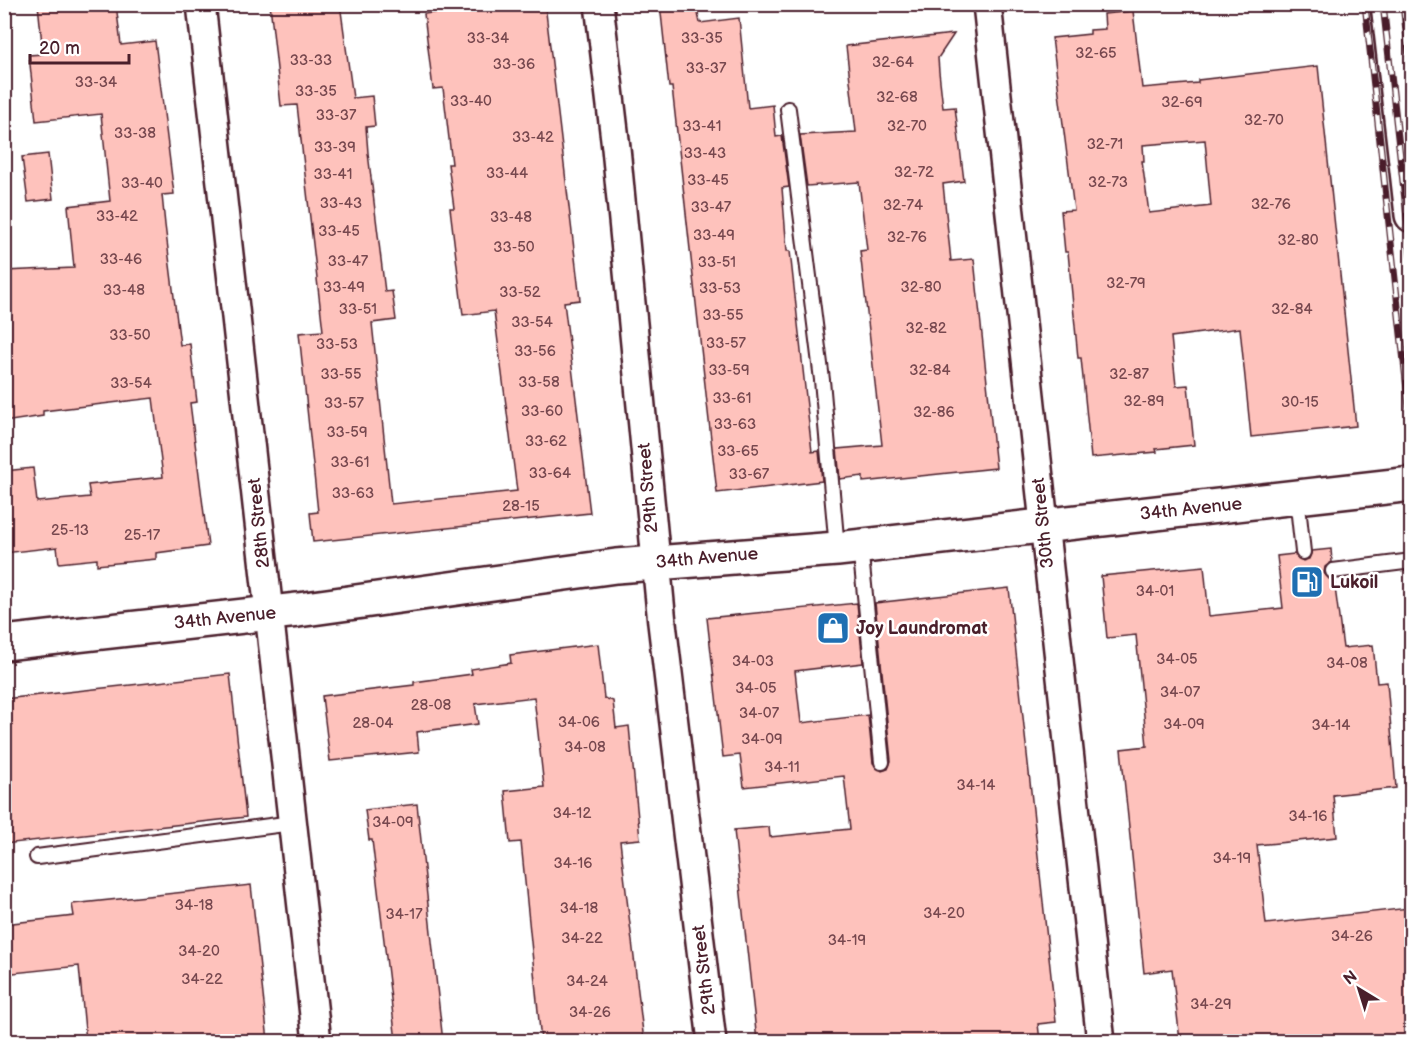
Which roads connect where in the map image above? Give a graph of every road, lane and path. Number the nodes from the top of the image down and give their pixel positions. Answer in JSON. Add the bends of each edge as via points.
{"nodes":[{"id":1,"x":201,"y":4,"type":"edge"},
{"id":2,"x":599,"y":4,"type":"edge"},
{"id":3,"x":987,"y":4,"type":"edge"},
{"id":4,"x":1388,"y":4,"type":"edge"},
{"id":5,"x":788,"y":109,"type":"dead end"},
{"id":6,"x":1412,"y":215,"type":"edge"},
{"id":7,"x":1412,"y":484,"type":"edge"},
{"id":8,"x":1297,"y":497,"type":"junction"},
{"id":9,"x":1044,"y":525,"type":"junction"},
{"id":10,"x":848,"y":548,"type":"junction"},
{"id":11,"x":1303,"y":552,"type":"dead end"},
{"id":12,"x":1412,"y":561,"type":"edge"},
{"id":13,"x":656,"y":562,"type":"junction"},
{"id":14,"x":1334,"y":571,"type":"dead end"},
{"id":15,"x":269,"y":613,"type":"junction"},
{"id":16,"x":4,"y":643,"type":"edge"},
{"id":17,"x":882,"y":762,"type":"dead end"},
{"id":18,"x":292,"y":822,"type":"junction"},
{"id":19,"x":38,"y":857,"type":"dead end"},
{"id":20,"x":317,"y":1041,"type":"edge"},
{"id":21,"x":712,"y":1041,"type":"edge"},
{"id":22,"x":1101,"y":1041,"type":"edge"}],
"edges":[{"from":1,"to":15,"type":"street","name":"28th Street"},
{"from":2,"to":13,"type":"street","name":"29th Street"},
{"from":3,"to":9,"type":"street","name":"30th Street"},
{"from":4,"to":6,"type":"street"},
{"from":5,"to":10,"type":"lane","via":[[820,369]]},
{"from":7,"to":8,"type":"street","name":"34th Avenue"},
{"from":8,"to":9,"type":"street","name":"34th Avenue"},
{"from":8,"to":11,"type":"lane"},
{"from":9,"to":10,"type":"street","name":"34th Avenue"},
{"from":9,"to":22,"type":"street","name":"30th Street"},
{"from":10,"to":13,"type":"street","name":"34th Avenue"},
{"from":10,"to":17,"type":"lane"},
{"from":12,"to":14,"type":"lane"},
{"from":13,"to":15,"type":"street","name":"34th Avenue"},
{"from":13,"to":21,"type":"street","name":"29th Street"},
{"from":15,"to":16,"type":"street","name":"34th Avenue"},
{"from":15,"to":18,"type":"street","name":"28th Street"},
{"from":18,"to":19,"type":"lane"},
{"from":18,"to":20,"type":"street","name":"28th Street"}]}
